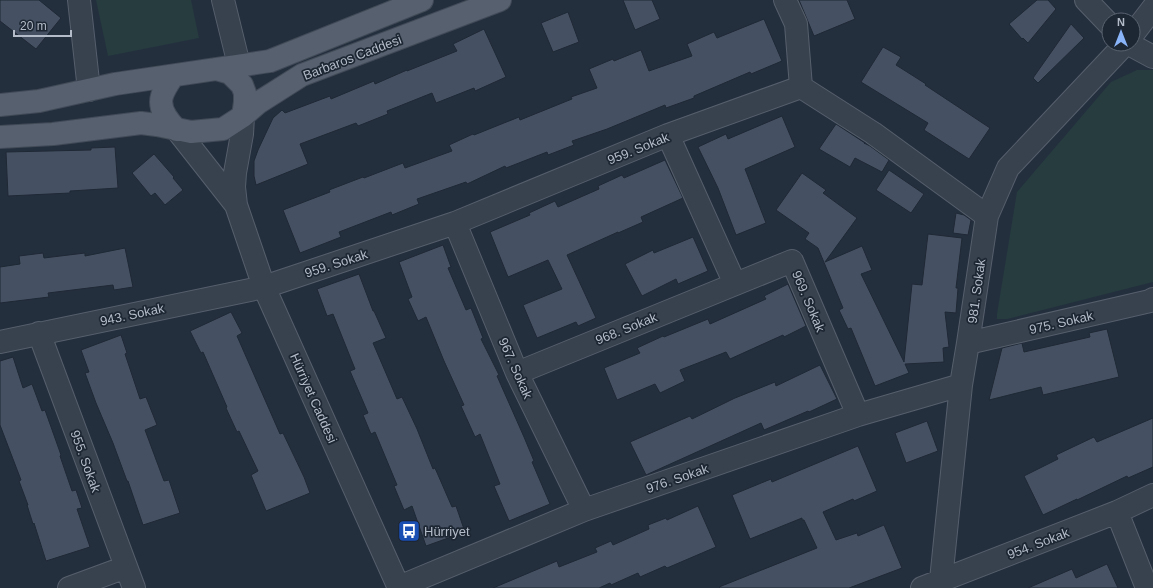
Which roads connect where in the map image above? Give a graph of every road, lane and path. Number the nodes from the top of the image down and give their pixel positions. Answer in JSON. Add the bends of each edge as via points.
{"nodes":[{"id":1,"x":79,"y":0,"type":"edge"},
{"id":2,"x":223,"y":0,"type":"edge"},
{"id":3,"x":422,"y":0,"type":"edge"},
{"id":4,"x":500,"y":0,"type":"edge"},
{"id":5,"x":785,"y":0,"type":"edge"},
{"id":6,"x":1086,"y":0,"type":"edge"},
{"id":7,"x":1153,"y":8,"type":"edge"},
{"id":8,"x":1101,"y":16,"type":"edge"},
{"id":9,"x":1141,"y":24,"type":"edge"},
{"id":10,"x":1141,"y":50,"type":"edge"},
{"id":11,"x":1117,"y":52,"type":"edge"},
{"id":12,"x":1153,"y":57,"type":"edge"},
{"id":13,"x":239,"y":65,"type":"junction"},
{"id":14,"x":216,"y":69,"type":"junction"},
{"id":15,"x":173,"y":76,"type":"junction"},
{"id":16,"x":801,"y":87,"type":"junction"},
{"id":17,"x":89,"y":90,"type":"junction"},
{"id":18,"x":0,"y":105,"type":"edge"},
{"id":19,"x":243,"y":116,"type":"junction"},
{"id":20,"x":178,"y":130,"type":"junction"},
{"id":21,"x":668,"y":135,"type":"junction"},
{"id":22,"x":0,"y":137,"type":"edge"},
{"id":23,"x":236,"y":205,"type":"junction"},
{"id":24,"x":987,"y":216,"type":"junction"},
{"id":25,"x":455,"y":223,"type":"junction"},
{"id":26,"x":735,"y":284,"type":"junction"},
{"id":27,"x":264,"y":287,"type":"junction"},
{"id":28,"x":1153,"y":299,"type":"edge"},
{"id":29,"x":39,"y":333,"type":"junction"},
{"id":30,"x":0,"y":342,"type":"edge"},
{"id":31,"x":968,"y":343,"type":"junction"},
{"id":32,"x":517,"y":373,"type":"junction"},
{"id":33,"x":961,"y":386,"type":"junction"},
{"id":34,"x":858,"y":415,"type":"junction"},
{"id":35,"x":1153,"y":495,"type":"edge"},
{"id":36,"x":584,"y":510,"type":"junction"},
{"id":37,"x":1117,"y":512,"type":"junction"},
{"id":38,"x":126,"y":567,"type":"junction"},
{"id":39,"x":942,"y":584,"type":"edge"},
{"id":40,"x":69,"y":588,"type":"edge"},
{"id":41,"x":134,"y":588,"type":"edge"},
{"id":42,"x":399,"y":588,"type":"edge"},
{"id":43,"x":922,"y":588,"type":"edge"},
{"id":44,"x":1147,"y":588,"type":"edge"}],
"edges":[{"from":1,"to":17,"type":"street"},
{"from":2,"to":13,"type":"street"},
{"from":3,"to":13,"type":"main road","name":"Barbaros Caddesi","via":[[270,61]]},
{"from":4,"to":19,"type":"main road","name":"Barbaros Caddesi","via":[[302,75]]},
{"from":5,"to":16,"type":"street","via":[[796,24]]},
{"from":6,"to":8,"type":"street"},
{"from":7,"to":9,"type":"street"},
{"from":10,"to":12,"type":"street"},
{"from":11,"to":24,"type":"street","name":"981. Sokak","via":[[1008,168]]},
{"from":13,"to":14,"type":"main road","name":"Barbaros Caddesi"},
{"from":14,"to":15,"type":"main road","name":"Barbaros Caddesi"},
{"from":14,"to":19,"type":"main road","name":"Hürriyet Caddesi","via":[[230,73],[242,85],[245,93]]},
{"from":15,"to":17,"type":"main road","name":"Barbaros Caddesi"},
{"from":15,"to":20,"type":"main road","name":"Hürriyet Caddesi","via":[[162,96],[161,107]]},
{"from":16,"to":21,"type":"street","name":"959. Sokak"},
{"from":16,"to":24,"type":"street","via":[[873,133]]},
{"from":17,"to":18,"type":"main road","name":"Barbaros Caddesi","via":[[39,101]]},
{"from":19,"to":20,"type":"main road","name":"Barbaros Caddesi","via":[[223,129],[191,132]]},
{"from":19,"to":23,"type":"street","name":"Hürriyet Caddesi","via":[[235,173]]},
{"from":20,"to":22,"type":"main road","name":"Barbaros Caddesi","via":[[140,123],[53,134]]},
{"from":20,"to":23,"type":"street","name":"Hürriyet Caddesi"},
{"from":21,"to":25,"type":"street","name":"959. Sokak"},
{"from":21,"to":26,"type":"street"},
{"from":23,"to":27,"type":"street","name":"Hürriyet Caddesi"},
{"from":24,"to":31,"type":"street","name":"981. Sokak"},
{"from":25,"to":27,"type":"street","name":"959. Sokak"},
{"from":25,"to":32,"type":"street","name":"967. Sokak"},
{"from":26,"to":32,"type":"street","name":"968. Sokak"},
{"from":26,"to":34,"type":"street","name":"969. Sokak","via":[[792,261]]},
{"from":27,"to":29,"type":"street","name":"943. Sokak"},
{"from":27,"to":42,"type":"street","name":"Hürriyet Caddesi"},
{"from":28,"to":31,"type":"street","name":"975. Sokak"},
{"from":29,"to":30,"type":"street","name":"943. Sokak"},
{"from":29,"to":38,"type":"street","name":"955. Sokak"},
{"from":31,"to":33,"type":"street","name":"981. Sokak"},
{"from":32,"to":36,"type":"street","name":"967. Sokak"},
{"from":33,"to":34,"type":"street","name":"976. Sokak"},
{"from":33,"to":39,"type":"street","name":"981. Sokak"},
{"from":34,"to":36,"type":"street","name":"976. Sokak"},
{"from":35,"to":37,"type":"street","name":"954. Sokak"},
{"from":36,"to":42,"type":"street","name":"976. Sokak"},
{"from":37,"to":39,"type":"street","name":"954. Sokak"},
{"from":37,"to":44,"type":"street"},
{"from":38,"to":40,"type":"street"},
{"from":38,"to":41,"type":"street","name":"955. Sokak"},
{"from":39,"to":43,"type":"street","name":"954. Sokak"}]}
